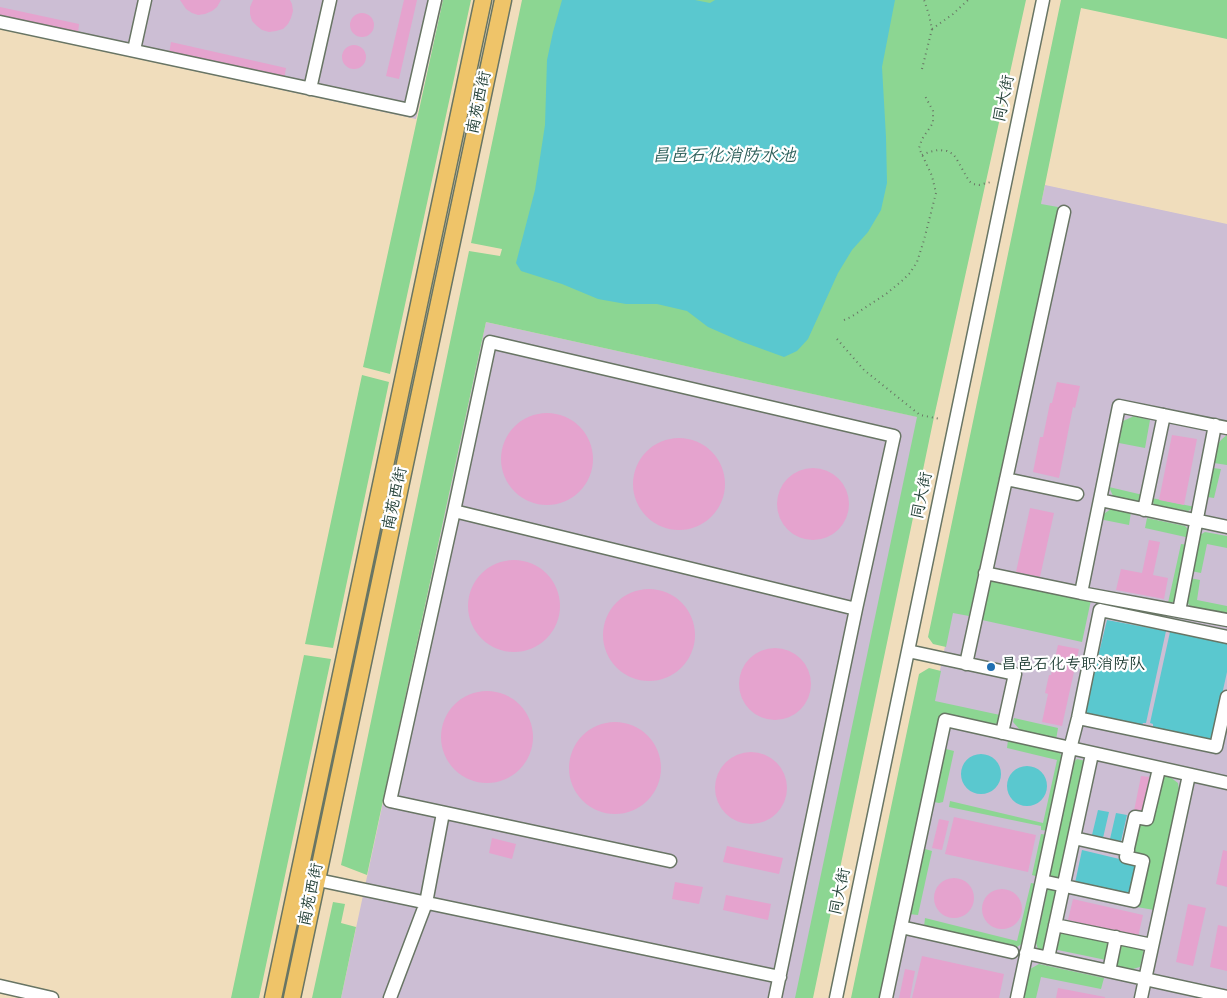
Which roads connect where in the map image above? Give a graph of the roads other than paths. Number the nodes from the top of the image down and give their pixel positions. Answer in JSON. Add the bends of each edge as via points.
{"nodes":[{"id":1,"x":145,"y":0,"type":"edge"},
{"id":2,"x":330,"y":0,"type":"edge"},
{"id":3,"x":435,"y":0,"type":"edge"},
{"id":4,"x":483,"y":0,"type":"edge"},
{"id":5,"x":502,"y":0,"type":"edge"},
{"id":6,"x":1043,"y":0,"type":"edge"},
{"id":7,"x":0,"y":22,"type":"edge"},
{"id":8,"x":134,"y":50,"type":"junction"},
{"id":9,"x":310,"y":88,"type":"junction"},
{"id":10,"x":1064,"y":212,"type":"dead end"},
{"id":11,"x":1164,"y":415,"type":"junction"},
{"id":12,"x":1221,"y":426,"type":"edge"},
{"id":13,"x":1006,"y":479,"type":"junction"},
{"id":14,"x":1078,"y":494,"type":"dead end"},
{"id":15,"x":1100,"y":500,"type":"junction"},
{"id":16,"x":1144,"y":510,"type":"junction"},
{"id":17,"x":454,"y":511,"type":"junction"},
{"id":18,"x":1196,"y":520,"type":"junction"},
{"id":19,"x":1227,"y":527,"type":"edge"},
{"id":20,"x":985,"y":573,"type":"junction"},
{"id":21,"x":1081,"y":593,"type":"junction"},
{"id":22,"x":856,"y":609,"type":"junction"},
{"id":23,"x":1179,"y":612,"type":"junction"},
{"id":24,"x":1227,"y":620,"type":"edge"},
{"id":25,"x":1227,"y":637,"type":"edge"},
{"id":26,"x":908,"y":651,"type":"junction"},
{"id":27,"x":966,"y":664,"type":"junction"},
{"id":28,"x":1227,"y":697,"type":"edge"},
{"id":29,"x":1078,"y":718,"type":"junction"},
{"id":30,"x":1002,"y":733,"type":"junction"},
{"id":31,"x":1070,"y":749,"type":"junction"},
{"id":32,"x":1092,"y":754,"type":"junction"},
{"id":33,"x":1159,"y":768,"type":"junction"},
{"id":34,"x":1189,"y":775,"type":"junction"},
{"id":35,"x":1227,"y":784,"type":"edge"},
{"id":36,"x":443,"y":813,"type":"junction"},
{"id":37,"x":1074,"y":838,"type":"junction"},
{"id":38,"x":1128,"y":850,"type":"junction"},
{"id":39,"x":670,"y":862,"type":"dead end"},
{"id":40,"x":299,"y":876,"type":"junction"},
{"id":41,"x":317,"y":880,"type":"junction"},
{"id":42,"x":1042,"y":882,"type":"junction"},
{"id":43,"x":1063,"y":886,"type":"junction"},
{"id":44,"x":426,"y":903,"type":"junction"},
{"id":45,"x":1055,"y":925,"type":"junction"},
{"id":46,"x":901,"y":927,"type":"junction"},
{"id":47,"x":1116,"y":937,"type":"junction"},
{"id":48,"x":1152,"y":945,"type":"junction"},
{"id":49,"x":1012,"y":952,"type":"dead end"},
{"id":50,"x":1026,"y":953,"type":"junction"},
{"id":51,"x":1048,"y":958,"type":"junction"},
{"id":52,"x":1109,"y":971,"type":"junction"},
{"id":53,"x":780,"y":977,"type":"junction"},
{"id":54,"x":1145,"y":979,"type":"junction"},
{"id":55,"x":0,"y":986,"type":"edge"},
{"id":56,"x":1227,"y":997,"type":"edge"},
{"id":57,"x":52,"y":998,"type":"edge"},
{"id":58,"x":273,"y":998,"type":"edge"},
{"id":59,"x":292,"y":998,"type":"edge"},
{"id":60,"x":390,"y":998,"type":"edge"},
{"id":61,"x":775,"y":998,"type":"edge"},
{"id":62,"x":836,"y":998,"type":"edge"},
{"id":63,"x":886,"y":998,"type":"edge"},
{"id":64,"x":1017,"y":998,"type":"edge"},
{"id":65,"x":1141,"y":998,"type":"edge"}],
"edges":[{"from":1,"to":8,"type":"street"},
{"from":2,"to":9,"type":"street"},
{"from":3,"to":9,"type":"street","via":[[410,110]]},
{"from":4,"to":40,"type":"main road","name":"南苑西街"},
{"from":5,"to":41,"type":"main road","name":"南苑西街"},
{"from":6,"to":26,"type":"street","name":"同大街"},
{"from":7,"to":8,"type":"street"},
{"from":8,"to":9,"type":"street"},
{"from":10,"to":13,"type":"street"},
{"from":11,"to":12,"type":"street"},
{"from":11,"to":15,"type":"street","via":[[1119,406]]},
{"from":11,"to":16,"type":"street"},
{"from":12,"to":18,"type":"street"},
{"from":13,"to":14,"type":"street"},
{"from":13,"to":20,"type":"street"},
{"from":15,"to":16,"type":"street"},
{"from":15,"to":21,"type":"street"},
{"from":16,"to":18,"type":"street"},
{"from":17,"to":22,"type":"street"},
{"from":17,"to":22,"type":"street","via":[[490,342],[894,436]]},
{"from":17,"to":36,"type":"street","via":[[390,802]]},
{"from":18,"to":19,"type":"street"},
{"from":18,"to":23,"type":"street"},
{"from":20,"to":21,"type":"street"},
{"from":20,"to":27,"type":"street"},
{"from":21,"to":23,"type":"street"},
{"from":22,"to":53,"type":"street"},
{"from":23,"to":24,"type":"street"},
{"from":25,"to":29,"type":"street","via":[[1100,610]]},
{"from":26,"to":27,"type":"street"},
{"from":26,"to":62,"type":"street","name":"同大街"},
{"from":27,"to":30,"type":"street","via":[[1015,674]]},
{"from":28,"to":29,"type":"street","via":[[1216,747]]},
{"from":29,"to":31,"type":"street"},
{"from":30,"to":31,"type":"street"},
{"from":30,"to":46,"type":"street","via":[[945,720]]},
{"from":31,"to":32,"type":"street"},
{"from":31,"to":42,"type":"street"},
{"from":32,"to":33,"type":"street"},
{"from":32,"to":37,"type":"street"},
{"from":33,"to":34,"type":"street"},
{"from":33,"to":38,"type":"street","via":[[1147,819],[1136,817]]},
{"from":34,"to":35,"type":"street"},
{"from":34,"to":48,"type":"street"},
{"from":36,"to":39,"type":"street"},
{"from":36,"to":44,"type":"street"},
{"from":37,"to":38,"type":"street"},
{"from":37,"to":43,"type":"street"},
{"from":38,"to":43,"type":"street","via":[[1126,857],[1143,861],[1134,900]]},
{"from":40,"to":41,"type":"street"},
{"from":40,"to":58,"type":"main road","name":"南苑西街"},
{"from":41,"to":44,"type":"street"},
{"from":41,"to":59,"type":"main road","name":"南苑西街"},
{"from":42,"to":43,"type":"street"},
{"from":42,"to":50,"type":"street"},
{"from":43,"to":45,"type":"street"},
{"from":44,"to":53,"type":"street"},
{"from":44,"to":60,"type":"street"},
{"from":45,"to":47,"type":"street"},
{"from":45,"to":51,"type":"street"},
{"from":46,"to":49,"type":"street"},
{"from":46,"to":63,"type":"street"},
{"from":47,"to":48,"type":"street"},
{"from":47,"to":52,"type":"street"},
{"from":48,"to":54,"type":"street"},
{"from":50,"to":51,"type":"street"},
{"from":50,"to":64,"type":"street"},
{"from":51,"to":52,"type":"street"},
{"from":52,"to":54,"type":"street"},
{"from":53,"to":61,"type":"street"},
{"from":54,"to":56,"type":"street"},
{"from":54,"to":65,"type":"street"},
{"from":55,"to":57,"type":"street"}]}
